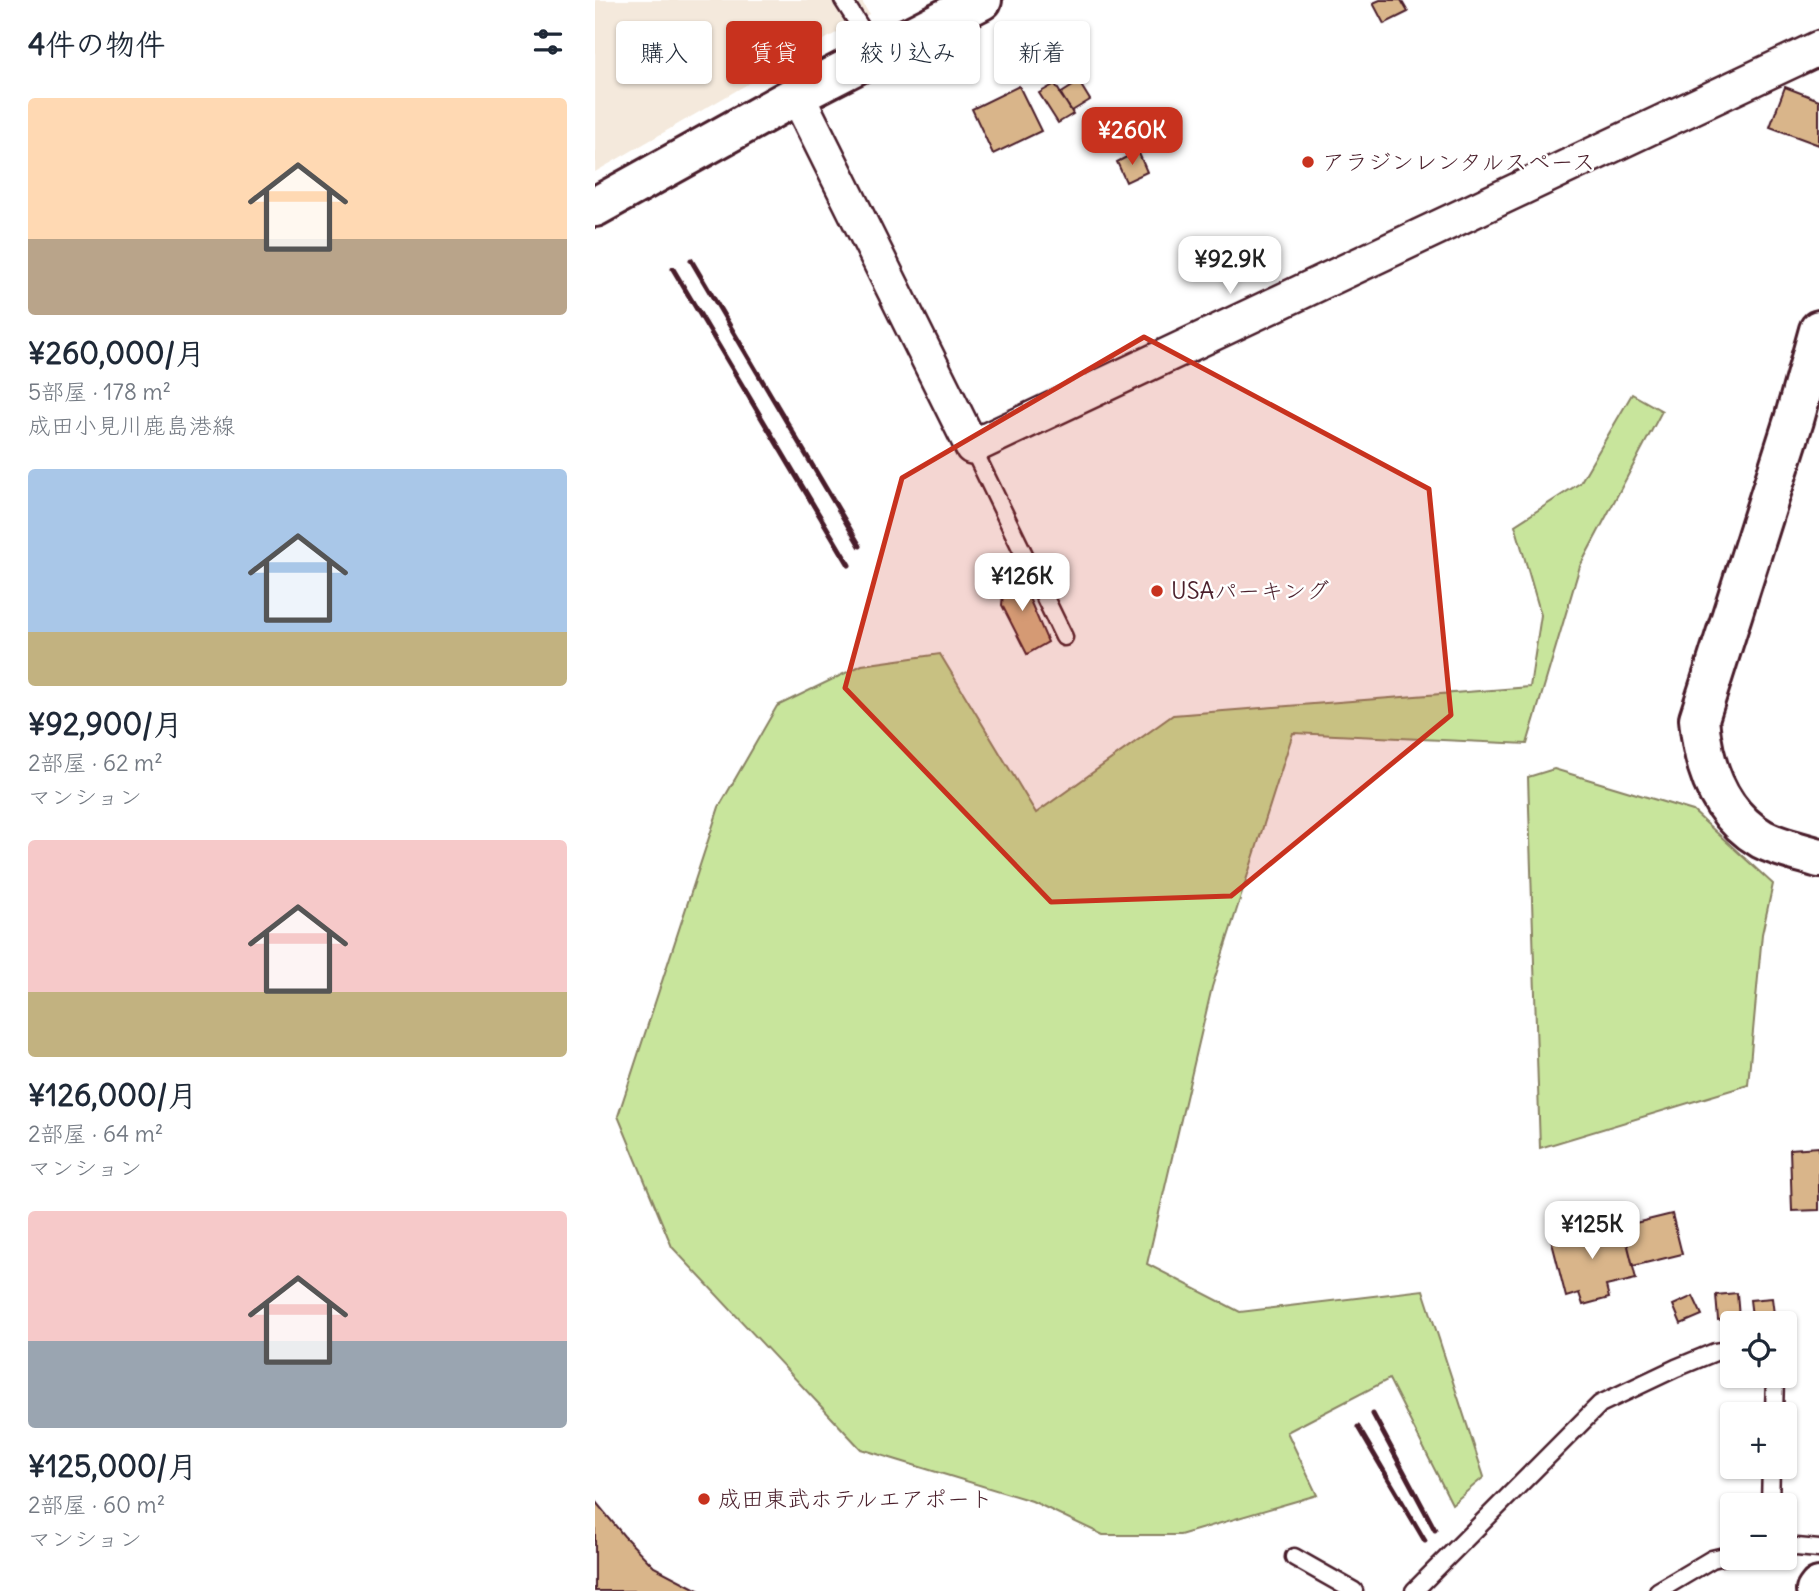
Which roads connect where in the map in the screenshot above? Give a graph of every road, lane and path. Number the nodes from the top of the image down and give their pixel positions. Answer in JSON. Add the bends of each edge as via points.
{"nodes":[{"id":1,"x":843,"y":0,"type":"edge"},
{"id":2,"x":982,"y":0,"type":"edge"},
{"id":3,"x":856,"y":21,"type":"edge"},
{"id":4,"x":940,"y":21,"type":"edge"},
{"id":5,"x":1819,"y":48,"type":"edge"},
{"id":6,"x":836,"y":74,"type":"edge"},
{"id":7,"x":797,"y":94,"type":"junction"},
{"id":8,"x":595,"y":207,"type":"edge"},
{"id":9,"x":1819,"y":330,"type":"edge"},
{"id":10,"x":972,"y":447,"type":"junction"},
{"id":11,"x":1064,"y":637,"type":"dead end"},
{"id":12,"x":1819,"y":858,"type":"edge"},
{"id":13,"x":1720,"y":1351,"type":"edge"},
{"id":14,"x":1797,"y":1547,"type":"edge"},
{"id":15,"x":1819,"y":1549,"type":"edge"},
{"id":16,"x":1294,"y":1557,"type":"dead end"},
{"id":17,"x":1720,"y":1557,"type":"edge"},
{"id":18,"x":1354,"y":1591,"type":"edge"},
{"id":19,"x":1414,"y":1591,"type":"edge"},
{"id":20,"x":1658,"y":1591,"type":"edge"}],
"edges":[{"from":1,"to":3,"type":"lane"},
{"from":2,"to":4,"type":"street"},
{"from":5,"to":10,"type":"street"},
{"from":6,"to":7,"type":"street"},
{"from":7,"to":8,"type":"street"},
{"from":7,"to":10,"type":"street"},
{"from":9,"to":12,"type":"street","via":[[1699,719],[1709,775],[1738,820],[1763,839]]},
{"from":10,"to":11,"type":"lane"},
{"from":13,"to":19,"type":"lane","via":[[1600,1404]]},
{"from":14,"to":15,"type":"lane"},
{"from":16,"to":18,"type":"lane"},
{"from":17,"to":20,"type":"lane"}]}
